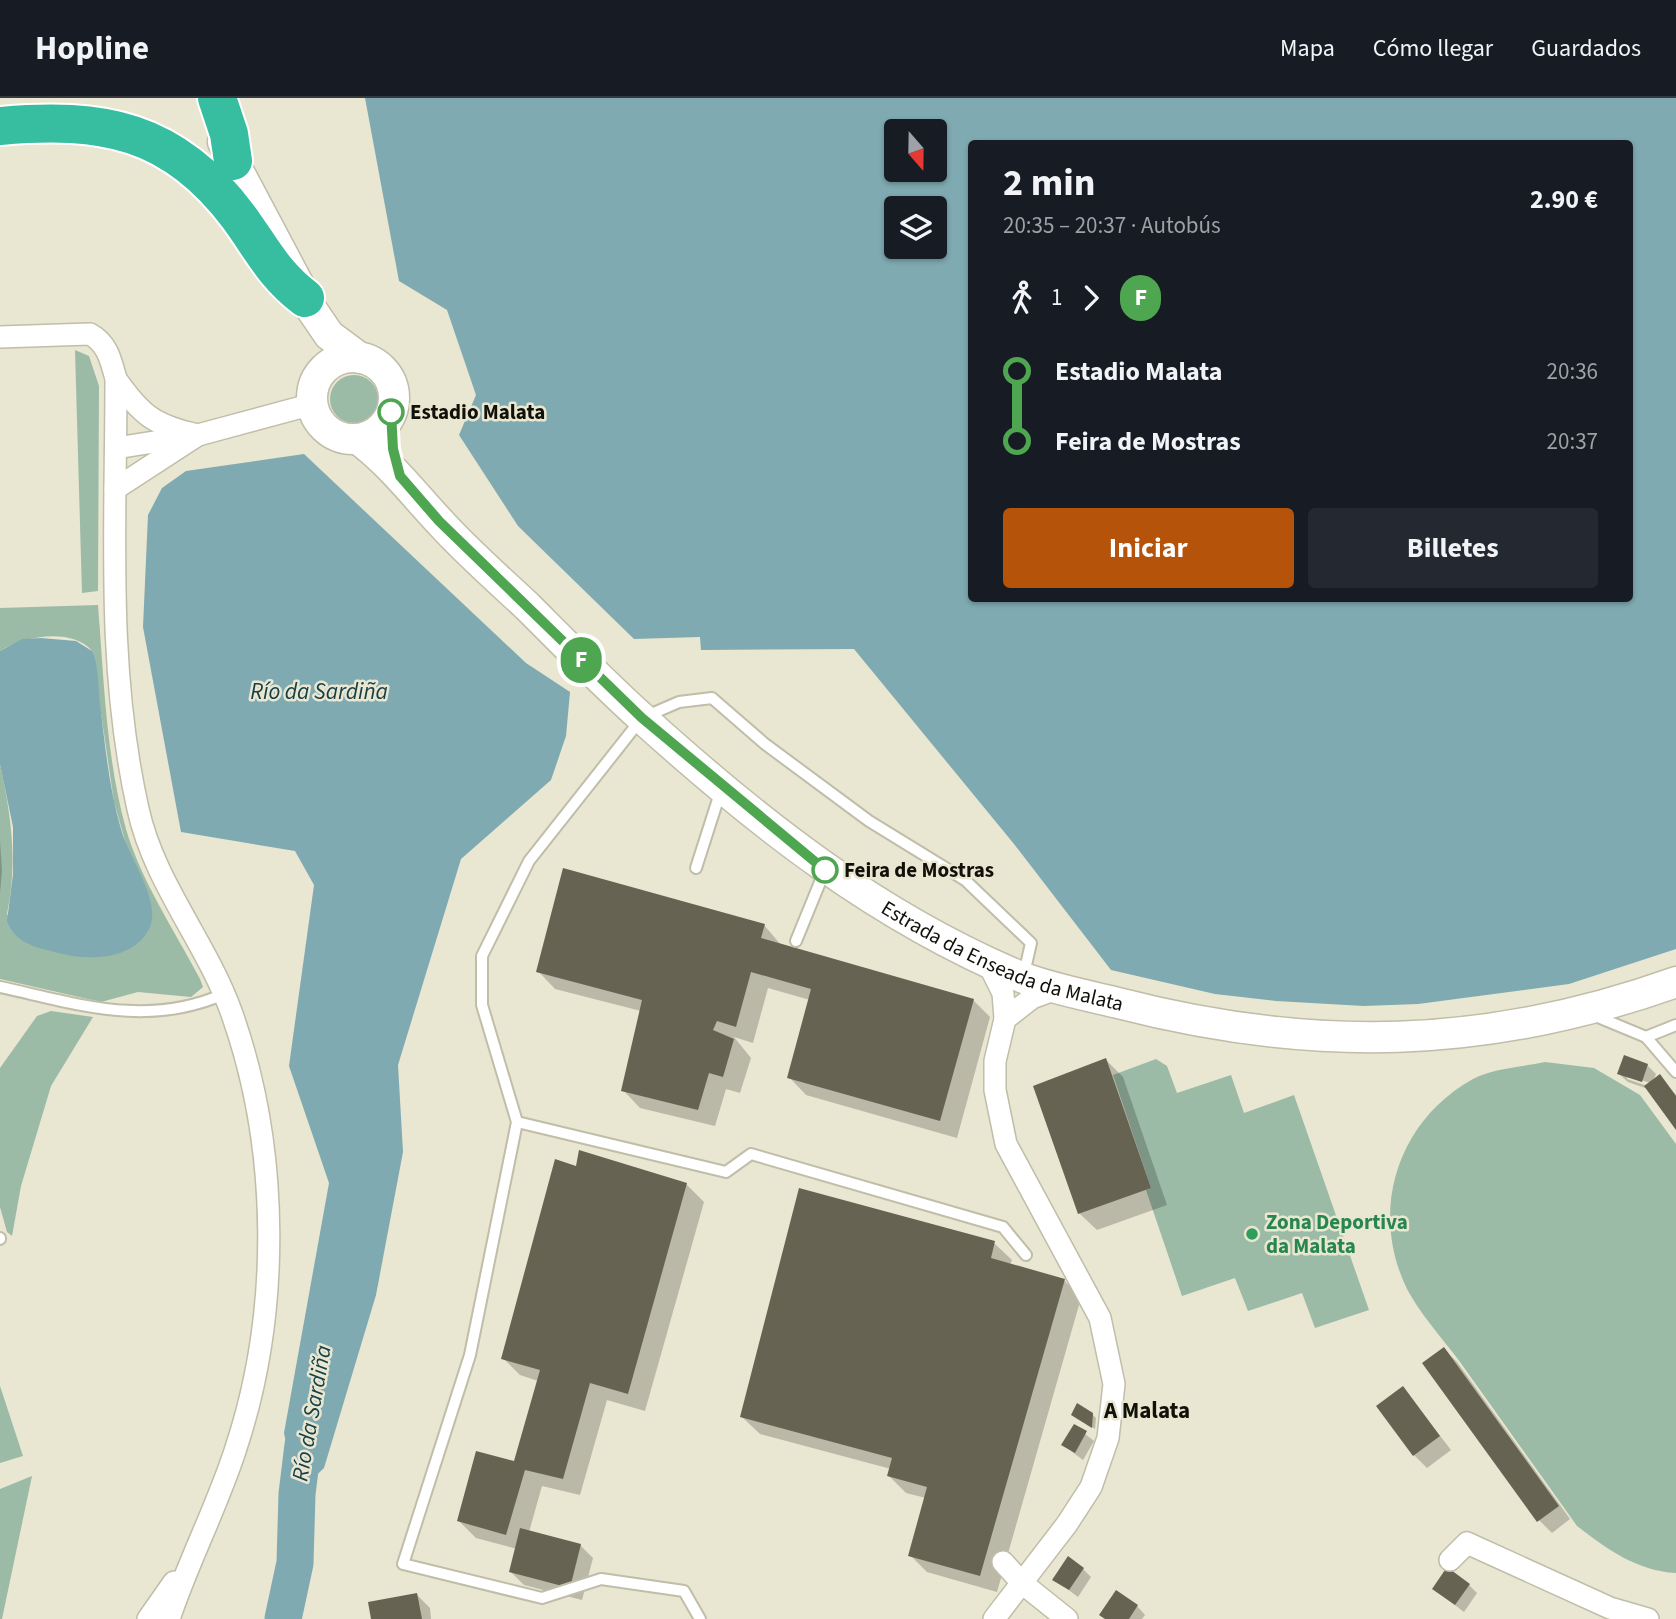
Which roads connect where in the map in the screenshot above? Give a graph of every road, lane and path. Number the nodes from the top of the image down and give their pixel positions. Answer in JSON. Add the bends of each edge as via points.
{"nodes":[{"id":1,"x":200,"y":98,"type":"edge"},
{"id":2,"x":217,"y":98,"type":"edge"},
{"id":3,"x":0,"y":126,"type":"edge"},
{"id":4,"x":233,"y":161,"type":"junction"},
{"id":5,"x":309,"y":304,"type":"junction"},
{"id":6,"x":0,"y":337,"type":"edge"},
{"id":7,"x":360,"y":358,"type":"junction"},
{"id":8,"x":116,"y":379,"type":"junction"},
{"id":9,"x":315,"y":391,"type":"junction"},
{"id":10,"x":391,"y":412,"type":"junction"},
{"id":11,"x":198,"y":435,"type":"junction"},
{"id":12,"x":358,"y":439,"type":"junction"},
{"id":13,"x":116,"y":448,"type":"junction"},
{"id":14,"x":400,"y":476,"type":"junction"},
{"id":15,"x":115,"y":489,"type":"junction"},
{"id":16,"x":642,"y":718,"type":"junction"},
{"id":17,"x":722,"y":787,"type":"junction"},
{"id":18,"x":696,"y":868,"type":"dead end"},
{"id":19,"x":825,"y":870,"type":"junction"},
{"id":20,"x":796,"y":941,"type":"dead end"},
{"id":21,"x":986,"y":959,"type":"junction"},
{"id":22,"x":1023,"y":978,"type":"junction"},
{"id":23,"x":1676,"y":982,"type":"edge"},
{"id":24,"x":0,"y":986,"type":"edge"},
{"id":25,"x":1059,"y":988,"type":"junction"},
{"id":26,"x":224,"y":994,"type":"junction"},
{"id":27,"x":1584,"y":1012,"type":"junction"},
{"id":28,"x":1005,"y":1019,"type":"junction"},
{"id":29,"x":1676,"y":1026,"type":"edge"},
{"id":30,"x":1646,"y":1037,"type":"junction"},
{"id":31,"x":1676,"y":1072,"type":"edge"},
{"id":32,"x":517,"y":1122,"type":"junction"},
{"id":33,"x":1026,"y":1255,"type":"dead end"},
{"id":34,"x":199,"y":1545,"type":"junction"},
{"id":35,"x":1450,"y":1560,"type":"dead end"},
{"id":36,"x":1003,"y":1562,"type":"dead end"},
{"id":37,"x":1022,"y":1583,"type":"junction"},
{"id":38,"x":148,"y":1619,"type":"edge"},
{"id":39,"x":169,"y":1619,"type":"edge"},
{"id":40,"x":700,"y":1619,"type":"edge"},
{"id":41,"x":995,"y":1619,"type":"edge"},
{"id":42,"x":1067,"y":1619,"type":"edge"},
{"id":43,"x":1648,"y":1619,"type":"edge"}],
"edges":[{"from":1,"to":4,"type":"main road"},
{"from":2,"to":4,"type":"highway"},
{"from":3,"to":5,"type":"highway","via":[[71,122],[112,127],[177,156],[209,182],[274,271]]},
{"from":4,"to":5,"type":"main road"},
{"from":5,"to":7,"type":"main road","via":[[329,335]]},
{"from":5,"to":9,"type":"main road","via":[[318,354]]},
{"from":6,"to":8,"type":"street","via":[[90,334],[106,348]]},
{"from":7,"to":9,"type":"main road","via":[[335,362]]},
{"from":7,"to":10,"type":"main road","via":[[388,378],[394,401]]},
{"from":8,"to":11,"type":"street","via":[[149,419]]},
{"from":8,"to":13,"type":"street"},
{"from":9,"to":11,"type":"street"},
{"from":9,"to":12,"type":"main road","via":[[325,428]]},
{"from":10,"to":12,"type":"main road","via":[[375,433]]},
{"from":10,"to":14,"type":"main road","name":"Estrada da Enseada da Malata"},
{"from":11,"to":13,"type":"street"},
{"from":11,"to":15,"type":"street"},
{"from":12,"to":14,"type":"main road","name":"Estrada da Enseada da Malata"},
{"from":13,"to":15,"type":"street"},
{"from":14,"to":16,"type":"main road","name":"Estrada da Enseada da Malata","via":[[439,521]]},
{"from":15,"to":26,"type":"street","via":[[117,671],[137,805],[152,854]]},
{"from":16,"to":17,"type":"main road","name":"Estrada da Enseada da Malata"},
{"from":16,"to":22,"type":"lane","via":[[680,702],[712,698],[765,744],[869,821],[965,880],[1031,943]]},
{"from":16,"to":32,"type":"lane","via":[[529,861],[482,956],[482,1005]]},
{"from":17,"to":18,"type":"lane"},
{"from":17,"to":19,"type":"main road","name":"Estrada da Enseada da Malata"},
{"from":19,"to":20,"type":"lane"},
{"from":19,"to":21,"type":"main road","name":"Estrada da Enseada da Malata","via":[[896,914]]},
{"from":21,"to":22,"type":"main road","name":"Estrada da Enseada da Malata"},
{"from":21,"to":28,"type":"street","via":[[1003,993]]},
{"from":22,"to":25,"type":"main road","name":"Estrada da Enseada da Malata"},
{"from":23,"to":27,"type":"main road","name":"Estrada da Enseada da Malata"},
{"from":24,"to":26,"type":"lane","via":[[98,1008],[144,1012],[182,1010]]},
{"from":25,"to":27,"type":"main road","name":"Estrada da Enseada da Malata","via":[[1253,1031],[1360,1037],[1477,1032]]},
{"from":25,"to":28,"type":"street","via":[[1032,998]]},
{"from":26,"to":34,"type":"street","via":[[261,1136],[267,1277],[245,1419]]},
{"from":27,"to":30,"type":"lane"},
{"from":28,"to":37,"type":"street","via":[[995,1061],[995,1090],[1006,1144],[1100,1318],[1114,1384],[1108,1438],[1091,1487]]},
{"from":29,"to":30,"type":"lane"},
{"from":30,"to":31,"type":"lane"},
{"from":32,"to":33,"type":"lane","via":[[726,1172],[751,1154],[1003,1227]]},
{"from":32,"to":40,"type":"lane","via":[[470,1355],[403,1564],[542,1598],[601,1579],[684,1591]]},
{"from":34,"to":38,"type":"street"},
{"from":34,"to":39,"type":"street"},
{"from":35,"to":43,"type":"street","via":[[1467,1543],[1610,1608]]},
{"from":36,"to":37,"type":"street"},
{"from":37,"to":41,"type":"street"},
{"from":37,"to":42,"type":"street"}]}
